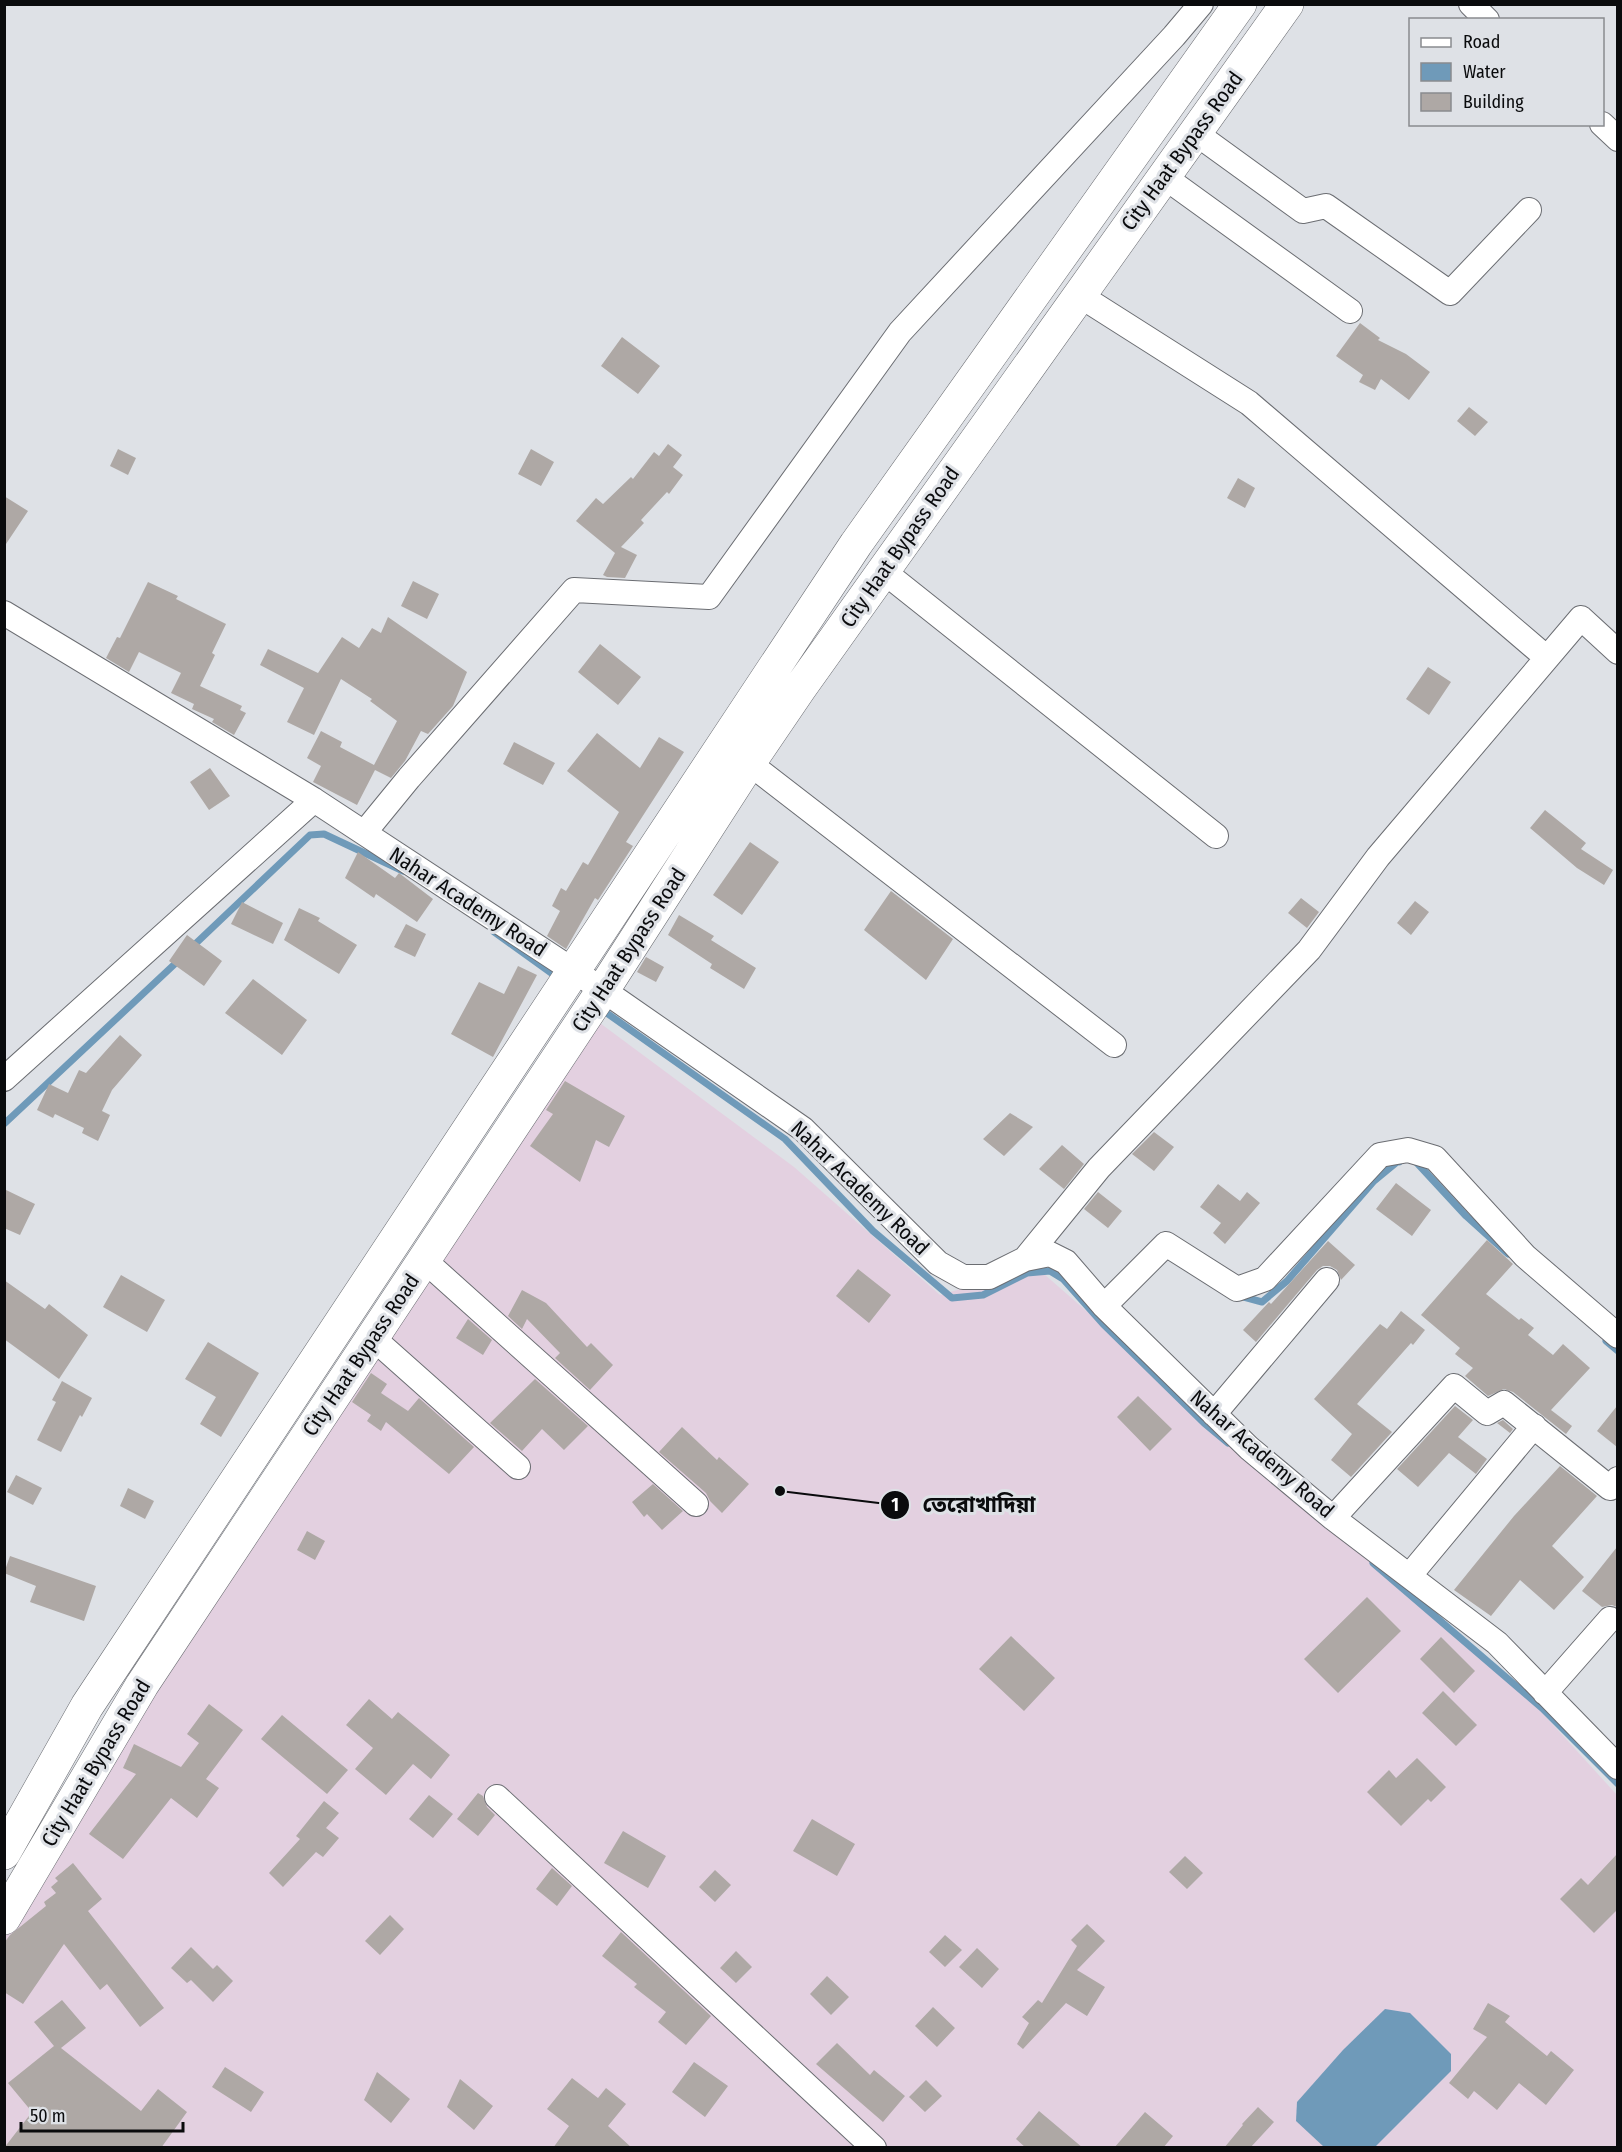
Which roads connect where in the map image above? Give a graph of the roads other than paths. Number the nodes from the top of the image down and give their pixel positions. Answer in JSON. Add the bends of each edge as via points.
{"nodes":[{"id":1,"x":1201,"y":4,"type":"edge"},
{"id":2,"x":1240,"y":4,"type":"edge"},
{"id":3,"x":1287,"y":4,"type":"edge"},
{"id":4,"x":1471,"y":4,"type":"edge"},
{"id":5,"x":1485,"y":18,"type":"edge"},
{"id":6,"x":1604,"y":126,"type":"edge"},
{"id":7,"x":1194,"y":132,"type":"junction"},
{"id":8,"x":1617,"y":139,"type":"edge"},
{"id":9,"x":1163,"y":176,"type":"junction"},
{"id":10,"x":1528,"y":210,"type":"dead end"},
{"id":11,"x":1079,"y":295,"type":"junction"},
{"id":12,"x":1350,"y":311,"type":"dead end"},
{"id":13,"x":883,"y":571,"type":"junction"},
{"id":14,"x":4,"y":613,"type":"edge"},
{"id":15,"x":1617,"y":652,"type":"edge"},
{"id":16,"x":1546,"y":658,"type":"junction"},
{"id":17,"x":749,"y":763,"type":"junction"},
{"id":18,"x":314,"y":800,"type":"junction"},
{"id":19,"x":364,"y":833,"type":"junction"},
{"id":20,"x":1216,"y":836,"type":"dead end"},
{"id":21,"x":574,"y":972,"type":"junction"},
{"id":22,"x":603,"y":990,"type":"junction"},
{"id":23,"x":1114,"y":1045,"type":"dead end"},
{"id":24,"x":4,"y":1079,"type":"edge"},
{"id":25,"x":1025,"y":1259,"type":"junction"},
{"id":26,"x":424,"y":1260,"type":"junction"},
{"id":27,"x":1327,"y":1281,"type":"dead end"},
{"id":28,"x":1104,"y":1306,"type":"junction"},
{"id":29,"x":1617,"y":1336,"type":"edge"},
{"id":30,"x":373,"y":1338,"type":"junction"},
{"id":31,"x":1214,"y":1414,"type":"junction"},
{"id":32,"x":1534,"y":1426,"type":"junction"},
{"id":33,"x":518,"y":1467,"type":"dead end"},
{"id":34,"x":1617,"y":1479,"type":"edge"},
{"id":35,"x":696,"y":1504,"type":"dead end"},
{"id":36,"x":1334,"y":1518,"type":"junction"},
{"id":37,"x":1410,"y":1575,"type":"junction"},
{"id":38,"x":1610,"y":1619,"type":"dead end"},
{"id":39,"x":1545,"y":1693,"type":"junction"},
{"id":40,"x":1617,"y":1767,"type":"edge"},
{"id":41,"x":497,"y":1797,"type":"dead end"},
{"id":42,"x":4,"y":1853,"type":"edge"},
{"id":43,"x":4,"y":1918,"type":"edge"},
{"id":44,"x":874,"y":2148,"type":"edge"}],
"edges":[{"from":1,"to":19,"type":"street","via":[[900,332],[709,597],[574,590]]},
{"from":2,"to":21,"type":"main road","name":"City Haat Bypass Road","via":[[856,544]]},
{"from":3,"to":7,"type":"main road","name":"City Haat Bypass Road"},
{"from":4,"to":5,"type":"street"},
{"from":6,"to":8,"type":"street"},
{"from":7,"to":9,"type":"main road","name":"City Haat Bypass Road"},
{"from":7,"to":10,"type":"street","via":[[1303,211],[1326,206],[1450,293]]},
{"from":9,"to":11,"type":"main road","name":"City Haat Bypass Road"},
{"from":9,"to":12,"type":"street"},
{"from":11,"to":13,"type":"main road","name":"City Haat Bypass Road"},
{"from":11,"to":16,"type":"street","via":[[1249,403]]},
{"from":13,"to":17,"type":"main road","name":"City Haat Bypass Road"},
{"from":13,"to":20,"type":"street"},
{"from":14,"to":18,"type":"street","name":"Nahar Academy Road"},
{"from":15,"to":16,"type":"street","via":[[1581,618]]},
{"from":16,"to":25,"type":"street","via":[[1378,857],[1309,950],[1099,1168]]},
{"from":17,"to":22,"type":"main road","name":"City Haat Bypass Road"},
{"from":17,"to":23,"type":"street"},
{"from":18,"to":19,"type":"street","name":"Nahar Academy Road"},
{"from":18,"to":24,"type":"street"},
{"from":19,"to":21,"type":"street","name":"Nahar Academy Road"},
{"from":21,"to":22,"type":"street","name":"Nahar Academy Road"},
{"from":21,"to":42,"type":"main road","name":"City Haat Bypass Road","via":[[87,1706]]},
{"from":22,"to":25,"type":"street","name":"Nahar Academy Road","via":[[803,1129],[935,1266],[963,1277],[989,1277]]},
{"from":22,"to":26,"type":"main road","name":"City Haat Bypass Road"},
{"from":25,"to":28,"type":"street","name":"Nahar Academy Road","via":[[1050,1254],[1065,1262]]},
{"from":26,"to":30,"type":"main road","name":"City Haat Bypass Road"},
{"from":26,"to":35,"type":"street"},
{"from":27,"to":31,"type":"street"},
{"from":28,"to":29,"type":"street","via":[[1166,1244],[1237,1290],[1265,1279],[1380,1155],[1408,1150],[1435,1158],[1525,1256]]},
{"from":28,"to":31,"type":"street","name":"Nahar Academy Road"},
{"from":30,"to":33,"type":"street"},
{"from":30,"to":43,"type":"main road","name":"City Haat Bypass Road","via":[[142,1685]]},
{"from":31,"to":36,"type":"street","name":"Nahar Academy Road"},
{"from":32,"to":34,"type":"street","via":[[1610,1488]]},
{"from":32,"to":36,"type":"street","via":[[1504,1403],[1486,1413],[1454,1386]]},
{"from":32,"to":37,"type":"street"},
{"from":36,"to":37,"type":"street","name":"Nahar Academy Road"},
{"from":37,"to":39,"type":"street","name":"Nahar Academy Road","via":[[1497,1643]]},
{"from":38,"to":39,"type":"street"},
{"from":39,"to":40,"type":"street","name":"Nahar Academy Road"},
{"from":41,"to":44,"type":"street"}]}
